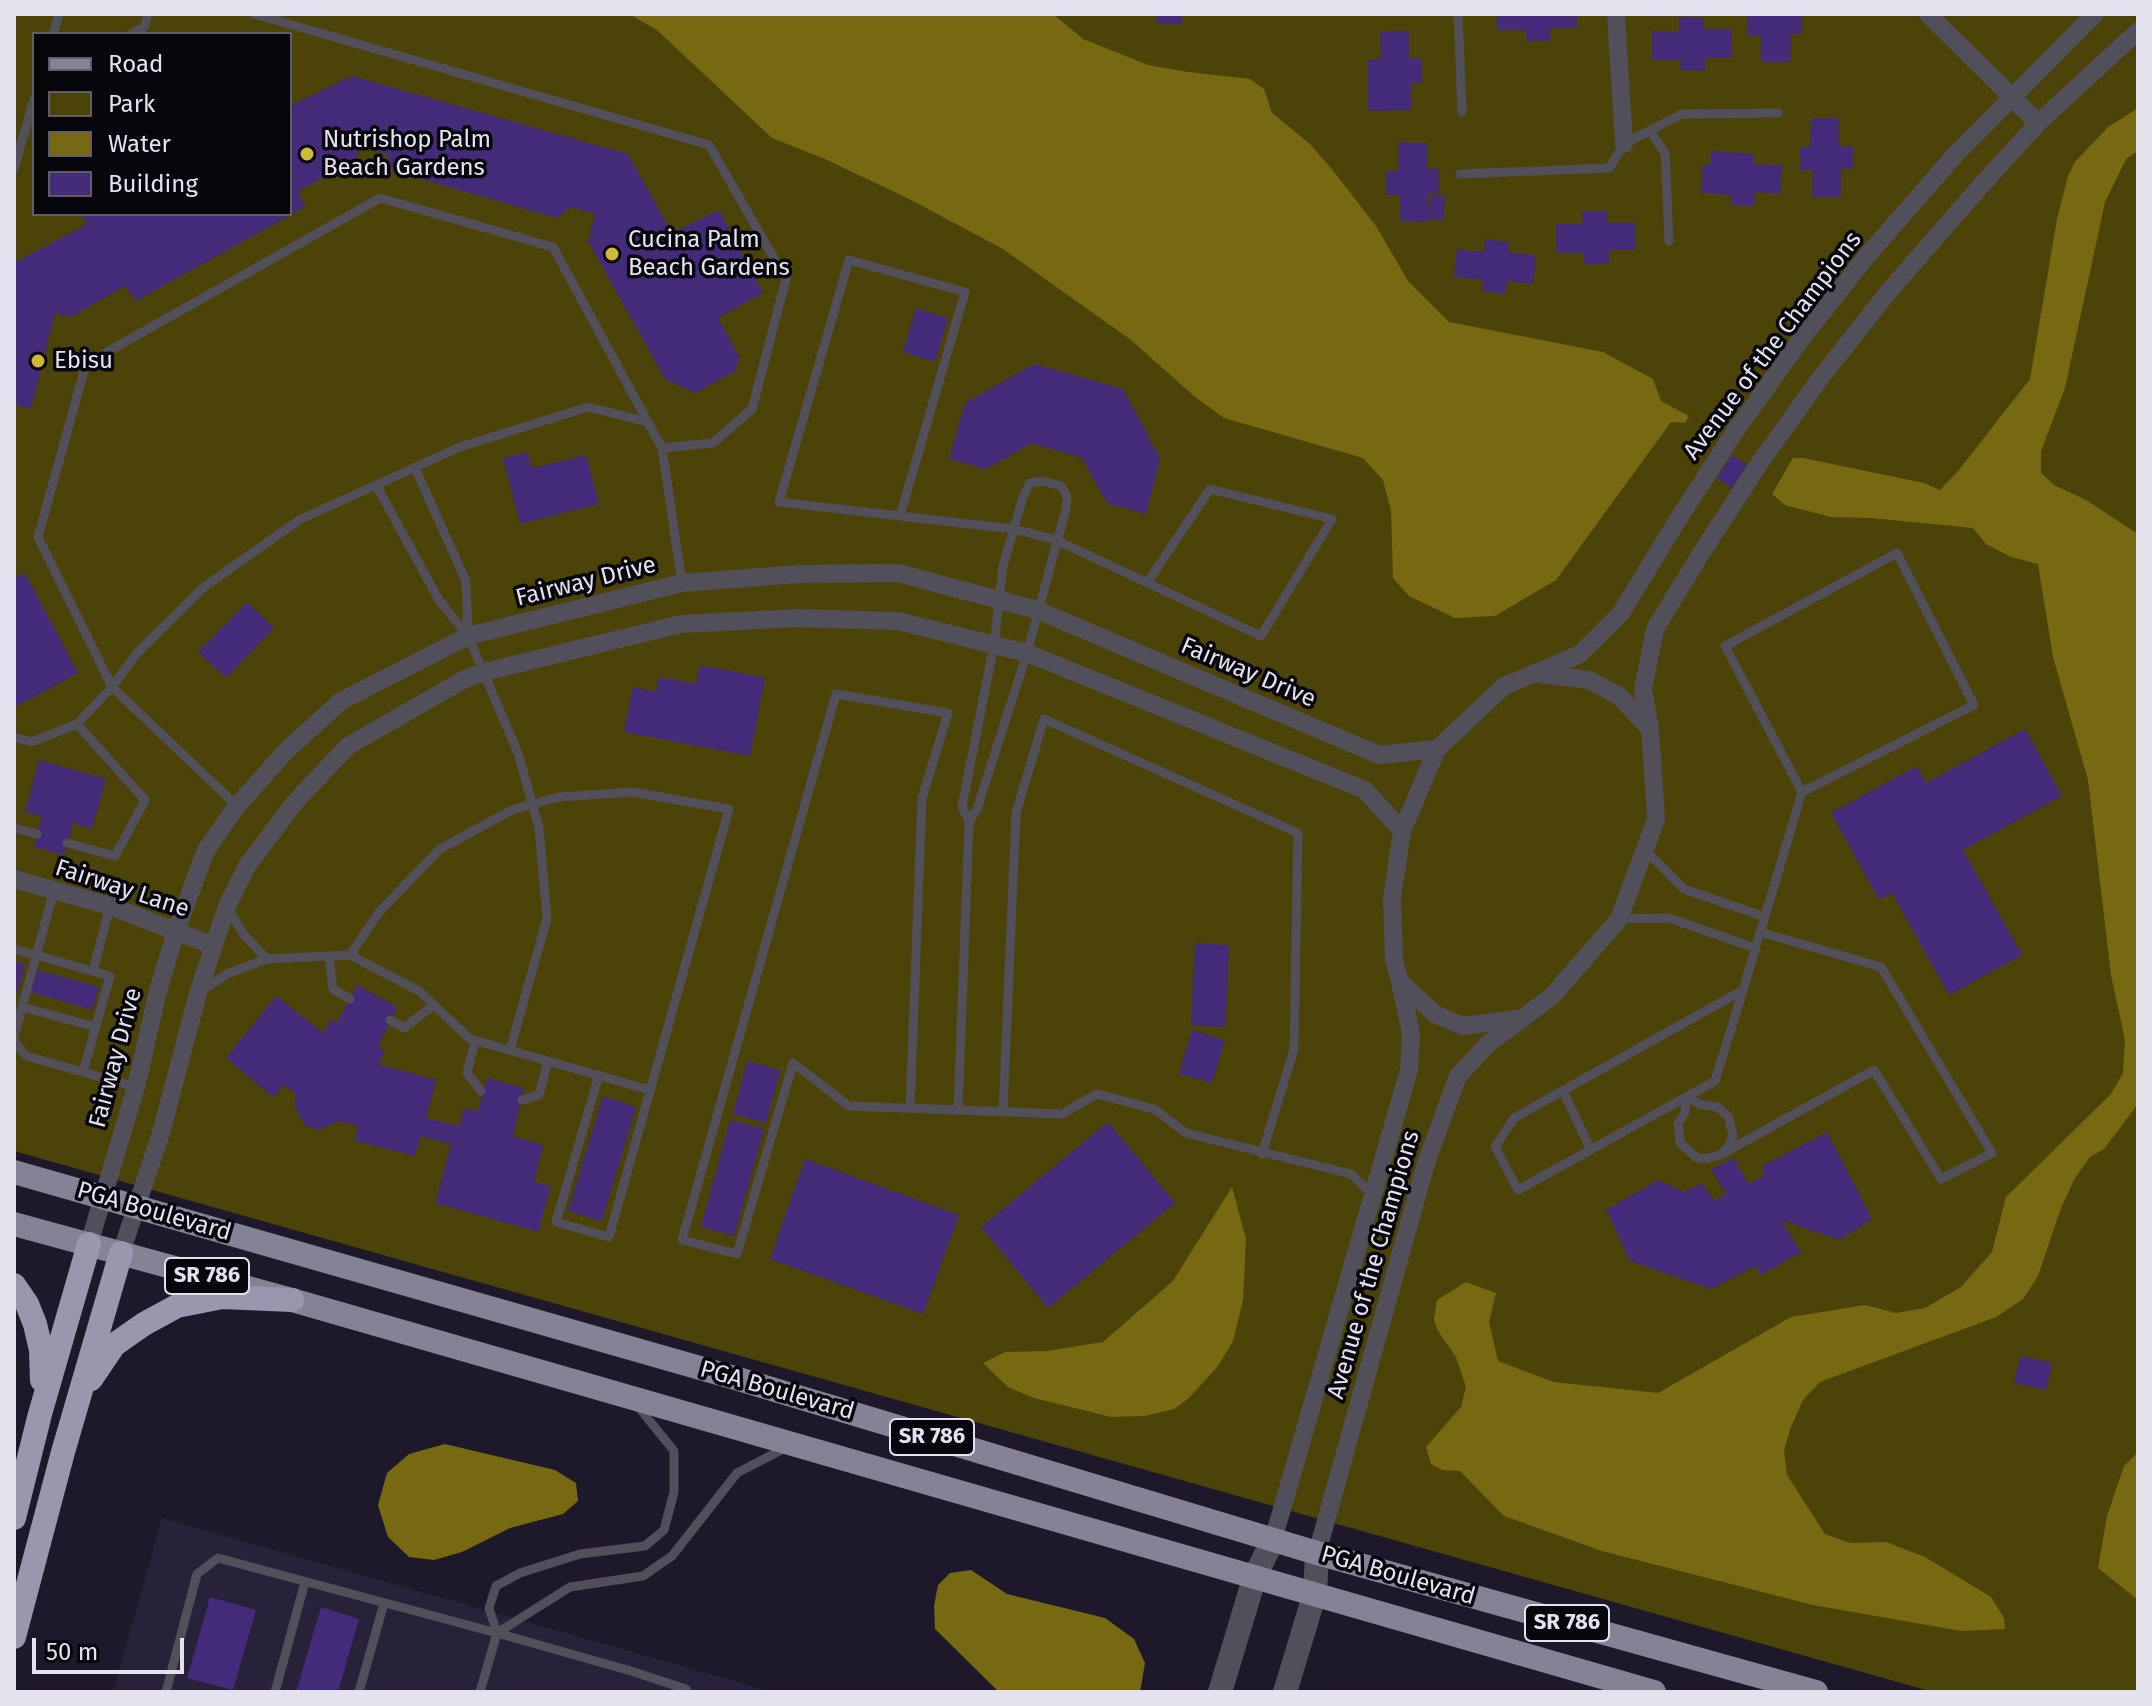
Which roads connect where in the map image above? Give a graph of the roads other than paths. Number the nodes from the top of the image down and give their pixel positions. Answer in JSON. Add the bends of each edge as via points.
{"nodes":[{"id":1,"x":148,"y":14,"type":"edge"},
{"id":2,"x":254,"y":14,"type":"edge"},
{"id":3,"x":1458,"y":14,"type":"edge"},
{"id":4,"x":1616,"y":14,"type":"edge"},
{"id":5,"x":1928,"y":14,"type":"edge"},
{"id":6,"x":2095,"y":14,"type":"edge"},
{"id":7,"x":2138,"y":31,"type":"edge"},
{"id":8,"x":135,"y":32,"type":"edge"},
{"id":9,"x":2012,"y":96,"type":"junction"},
{"id":10,"x":32,"y":106,"type":"edge"},
{"id":11,"x":1462,"y":112,"type":"dead end"},
{"id":12,"x":1778,"y":113,"type":"dead end"},
{"id":13,"x":2038,"y":123,"type":"junction"},
{"id":14,"x":1650,"y":131,"type":"junction"},
{"id":15,"x":1624,"y":144,"type":"junction"},
{"id":16,"x":14,"y":169,"type":"edge"},
{"id":17,"x":1460,"y":174,"type":"dead end"},
{"id":18,"x":1669,"y":241,"type":"dead end"},
{"id":19,"x":648,"y":422,"type":"junction"},
{"id":20,"x":662,"y":448,"type":"junction"},
{"id":21,"x":415,"y":468,"type":"junction"},
{"id":22,"x":376,"y":485,"type":"junction"},
{"id":23,"x":900,"y":516,"type":"junction"},
{"id":24,"x":1014,"y":529,"type":"junction"},
{"id":25,"x":1056,"y":540,"type":"junction"},
{"id":26,"x":682,"y":583,"type":"junction"},
{"id":27,"x":1147,"y":583,"type":"junction"},
{"id":28,"x":1001,"y":600,"type":"junction"},
{"id":29,"x":1037,"y":610,"type":"junction"},
{"id":30,"x":468,"y":636,"type":"junction"},
{"id":31,"x":994,"y":645,"type":"junction"},
{"id":32,"x":1027,"y":653,"type":"junction"},
{"id":33,"x":484,"y":672,"type":"junction"},
{"id":34,"x":1535,"y":673,"type":"junction"},
{"id":35,"x":112,"y":687,"type":"junction"},
{"id":36,"x":77,"y":724,"type":"junction"},
{"id":37,"x":1650,"y":729,"type":"junction"},
{"id":38,"x":14,"y":737,"type":"edge"},
{"id":39,"x":1437,"y":749,"type":"junction"},
{"id":40,"x":1802,"y":792,"type":"junction"},
{"id":41,"x":532,"y":804,"type":"junction"},
{"id":42,"x":237,"y":806,"type":"junction"},
{"id":43,"x":969,"y":822,"type":"junction"},
{"id":44,"x":14,"y":828,"type":"edge"},
{"id":45,"x":1402,"y":831,"type":"junction"},
{"id":46,"x":37,"y":834,"type":"dead end"},
{"id":47,"x":67,"y":843,"type":"dead end"},
{"id":48,"x":1645,"y":850,"type":"junction"},
{"id":49,"x":14,"y":879,"type":"edge"},
{"id":50,"x":54,"y":890,"type":"junction"},
{"id":51,"x":110,"y":906,"type":"junction"},
{"id":52,"x":227,"y":906,"type":"junction"},
{"id":53,"x":1765,"y":917,"type":"junction"},
{"id":54,"x":1619,"y":919,"type":"junction"},
{"id":55,"x":176,"y":931,"type":"junction"},
{"id":56,"x":1760,"y":932,"type":"junction"},
{"id":57,"x":214,"y":946,"type":"junction"},
{"id":58,"x":1755,"y":948,"type":"junction"},
{"id":59,"x":14,"y":949,"type":"edge"},
{"id":60,"x":36,"y":955,"type":"junction"},
{"id":61,"x":350,"y":955,"type":"junction"},
{"id":62,"x":329,"y":957,"type":"junction"},
{"id":63,"x":267,"y":959,"type":"junction"},
{"id":64,"x":93,"y":971,"type":"junction"},
{"id":65,"x":1400,"y":982,"type":"junction"},
{"id":66,"x":1743,"y":990,"type":"junction"},
{"id":67,"x":198,"y":993,"type":"junction"},
{"id":68,"x":350,"y":999,"type":"dead end"},
{"id":69,"x":434,"y":1005,"type":"junction"},
{"id":70,"x":22,"y":1007,"type":"junction"},
{"id":71,"x":1523,"y":1018,"type":"junction"},
{"id":72,"x":390,"y":1020,"type":"dead end"},
{"id":73,"x":96,"y":1027,"type":"junction"},
{"id":74,"x":14,"y":1039,"type":"edge"},
{"id":75,"x":475,"y":1041,"type":"junction"},
{"id":76,"x":510,"y":1050,"type":"junction"},
{"id":77,"x":548,"y":1061,"type":"junction"},
{"id":78,"x":83,"y":1072,"type":"junction"},
{"id":79,"x":599,"y":1075,"type":"junction"},
{"id":80,"x":136,"y":1087,"type":"junction"},
{"id":81,"x":650,"y":1090,"type":"junction"},
{"id":82,"x":481,"y":1091,"type":"dead end"},
{"id":83,"x":1563,"y":1091,"type":"junction"},
{"id":84,"x":1687,"y":1096,"type":"junction"},
{"id":85,"x":522,"y":1100,"type":"dead end"},
{"id":86,"x":910,"y":1108,"type":"junction"},
{"id":87,"x":958,"y":1110,"type":"junction"},
{"id":88,"x":1003,"y":1111,"type":"junction"},
{"id":89,"x":1591,"y":1150,"type":"junction"},
{"id":90,"x":1262,"y":1154,"type":"junction"},
{"id":91,"x":1720,"y":1155,"type":"junction"},
{"id":92,"x":14,"y":1172,"type":"edge"},
{"id":93,"x":1375,"y":1196,"type":"junction"},
{"id":94,"x":102,"y":1197,"type":"junction"},
{"id":95,"x":137,"y":1208,"type":"junction"},
{"id":96,"x":14,"y":1224,"type":"edge"},
{"id":97,"x":89,"y":1244,"type":"junction"},
{"id":98,"x":121,"y":1253,"type":"junction"},
{"id":99,"x":14,"y":1285,"type":"edge"},
{"id":100,"x":292,"y":1300,"type":"junction"},
{"id":101,"x":83,"y":1391,"type":"junction"},
{"id":102,"x":632,"y":1399,"type":"junction"},
{"id":103,"x":40,"y":1414,"type":"junction"},
{"id":104,"x":792,"y":1445,"type":"junction"},
{"id":105,"x":14,"y":1518,"type":"edge"},
{"id":106,"x":1273,"y":1540,"type":"junction"},
{"id":107,"x":1317,"y":1553,"type":"junction"},
{"id":108,"x":1255,"y":1576,"type":"junction"},
{"id":109,"x":305,"y":1582,"type":"junction"},
{"id":110,"x":1315,"y":1593,"type":"junction"},
{"id":111,"x":384,"y":1603,"type":"junction"},
{"id":112,"x":497,"y":1633,"type":"junction"},
{"id":113,"x":14,"y":1637,"type":"edge"},
{"id":114,"x":166,"y":1692,"type":"edge"},
{"id":115,"x":275,"y":1692,"type":"edge"},
{"id":116,"x":359,"y":1692,"type":"edge"},
{"id":117,"x":480,"y":1692,"type":"edge"},
{"id":118,"x":687,"y":1692,"type":"edge"},
{"id":119,"x":1220,"y":1692,"type":"edge"},
{"id":120,"x":1285,"y":1692,"type":"edge"},
{"id":121,"x":1654,"y":1692,"type":"edge"},
{"id":122,"x":1816,"y":1692,"type":"edge"}],
"edges":[{"from":1,"to":8,"type":"lane","via":[[144,27]]},
{"from":2,"to":20,"type":"lane","via":[[709,145],[786,279],[752,409],[713,443]]},
{"from":3,"to":11,"type":"lane"},
{"from":4,"to":15,"type":"street"},
{"from":5,"to":9,"type":"street"},
{"from":6,"to":9,"type":"street","name":"Avenue of the Champions"},
{"from":7,"to":13,"type":"street"},
{"from":9,"to":13,"type":"street"},
{"from":9,"to":34,"type":"street","name":"Avenue of the Champions","via":[[1876,246],[1799,342],[1621,613],[1580,654]]},
{"from":10,"to":16,"type":"lane"},
{"from":12,"to":14,"type":"lane","via":[[1682,114]]},
{"from":13,"to":37,"type":"street","via":[[1889,291],[1822,376],[1700,555],[1655,629],[1643,689]]},
{"from":14,"to":15,"type":"lane"},
{"from":14,"to":18,"type":"lane","via":[[1665,153]]},
{"from":15,"to":17,"type":"lane","via":[[1609,168]]},
{"from":19,"to":20,"type":"lane"},
{"from":19,"to":21,"type":"lane","via":[[588,407],[460,447]]},
{"from":19,"to":35,"type":"lane","via":[[553,247],[380,198],[86,364],[38,537]]},
{"from":20,"to":26,"type":"lane"},
{"from":21,"to":22,"type":"lane"},
{"from":21,"to":30,"type":"lane","via":[[466,581]]},
{"from":22,"to":30,"type":"lane","via":[[439,600]]},
{"from":22,"to":35,"type":"lane","via":[[299,520],[204,587],[137,653]]},
{"from":23,"to":23,"type":"lane","via":[[965,292],[849,260],[779,502]]},
{"from":23,"to":24,"type":"lane"},
{"from":24,"to":25,"type":"lane"},
{"from":24,"to":25,"type":"lane","via":[[1030,483],[1043,481],[1061,486],[1067,497]]},
{"from":24,"to":28,"type":"lane","via":[[1003,566]]},
{"from":25,"to":27,"type":"lane"},
{"from":25,"to":29,"type":"lane"},
{"from":26,"to":28,"type":"street","name":"Fairway Drive","via":[[898,573]]},
{"from":26,"to":30,"type":"street","name":"Fairway Drive"},
{"from":27,"to":27,"type":"lane","via":[[1261,636],[1332,519],[1210,489]]},
{"from":28,"to":29,"type":"street","name":"Fairway Drive"},
{"from":28,"to":31,"type":"lane"},
{"from":29,"to":32,"type":"lane"},
{"from":29,"to":39,"type":"street","name":"Fairway Drive","via":[[1379,755]]},
{"from":30,"to":33,"type":"lane"},
{"from":30,"to":42,"type":"street","name":"Fairway Drive","via":[[341,701]]},
{"from":31,"to":32,"type":"street"},
{"from":31,"to":33,"type":"street","via":[[898,621],[797,618],[681,624]]},
{"from":31,"to":43,"type":"lane","via":[[962,806]]},
{"from":32,"to":43,"type":"lane"},
{"from":32,"to":45,"type":"street","via":[[1365,790]]},
{"from":33,"to":41,"type":"lane","via":[[518,753]]},
{"from":33,"to":52,"type":"street","via":[[348,746],[295,802],[247,866]]},
{"from":34,"to":37,"type":"street","via":[[1589,680],[1619,696]]},
{"from":34,"to":39,"type":"street","name":"Avenue of the Champions","via":[[1504,686]]},
{"from":35,"to":36,"type":"lane"},
{"from":35,"to":42,"type":"lane"},
{"from":36,"to":38,"type":"lane","via":[[32,742]]},
{"from":36,"to":47,"type":"lane","via":[[145,800],[115,856]]},
{"from":37,"to":48,"type":"street","via":[[1656,819]]},
{"from":39,"to":45,"type":"street","name":"Avenue of the Champions"},
{"from":40,"to":40,"type":"lane","via":[[1725,646],[1897,553],[1974,705]]},
{"from":40,"to":53,"type":"lane"},
{"from":41,"to":61,"type":"lane","via":[[440,849],[380,911]]},
{"from":41,"to":76,"type":"lane","via":[[547,918]]},
{"from":41,"to":81,"type":"lane","via":[[632,792],[729,809]]},
{"from":42,"to":55,"type":"street","name":"Fairway Drive","via":[[206,850]]},
{"from":43,"to":87,"type":"lane"},
{"from":44,"to":46,"type":"lane"},
{"from":45,"to":65,"type":"street","name":"Avenue of the Champions","via":[[1392,898]]},
{"from":48,"to":53,"type":"lane","via":[[1684,889]]},
{"from":48,"to":54,"type":"street"},
{"from":49,"to":50,"type":"street","name":"Fairway Lane"},
{"from":50,"to":51,"type":"street","name":"Fairway Lane"},
{"from":50,"to":60,"type":"lane"},
{"from":51,"to":55,"type":"street","name":"Fairway Lane"},
{"from":51,"to":64,"type":"lane"},
{"from":52,"to":57,"type":"street"},
{"from":52,"to":63,"type":"lane"},
{"from":53,"to":56,"type":"lane"},
{"from":54,"to":58,"type":"lane","via":[[1669,918]]},
{"from":54,"to":71,"type":"street","name":"Avenue of the Champions","via":[[1553,995]]},
{"from":55,"to":57,"type":"street","name":"Fairway Lane"},
{"from":55,"to":80,"type":"street","name":"Fairway Drive"},
{"from":56,"to":58,"type":"lane"},
{"from":56,"to":91,"type":"lane","via":[[1881,967],[1992,1153],[1941,1179],[1874,1070]]},
{"from":57,"to":67,"type":"street"},
{"from":58,"to":66,"type":"lane"},
{"from":59,"to":60,"type":"lane"},
{"from":60,"to":64,"type":"lane"},
{"from":60,"to":70,"type":"lane"},
{"from":61,"to":62,"type":"lane"},
{"from":61,"to":69,"type":"lane","via":[[419,991]]},
{"from":62,"to":63,"type":"lane"},
{"from":62,"to":68,"type":"lane","via":[[333,989]]},
{"from":63,"to":67,"type":"lane","via":[[229,973]]},
{"from":64,"to":73,"type":"lane","via":[[110,976]]},
{"from":65,"to":71,"type":"street","via":[[1435,1014],[1463,1026]]},
{"from":65,"to":93,"type":"street","name":"Avenue of the Champions","via":[[1411,1033],[1409,1070]]},
{"from":66,"to":83,"type":"lane"},
{"from":66,"to":84,"type":"lane","via":[[1715,1081]]},
{"from":67,"to":95,"type":"street"},
{"from":69,"to":72,"type":"lane","via":[[404,1028]]},
{"from":69,"to":75,"type":"lane"},
{"from":70,"to":73,"type":"lane"},
{"from":70,"to":74,"type":"lane"},
{"from":71,"to":107,"type":"street","name":"Avenue of the Champions","via":[[1458,1076],[1426,1163]]},
{"from":73,"to":78,"type":"lane"},
{"from":74,"to":78,"type":"lane","via":[[26,1056]]},
{"from":75,"to":76,"type":"lane"},
{"from":75,"to":82,"type":"lane","via":[[467,1073]]},
{"from":76,"to":77,"type":"lane"},
{"from":77,"to":79,"type":"lane"},
{"from":77,"to":85,"type":"lane","via":[[539,1095]]},
{"from":78,"to":80,"type":"lane"},
{"from":79,"to":81,"type":"lane"},
{"from":79,"to":81,"type":"lane","via":[[556,1222],[609,1237]]},
{"from":80,"to":94,"type":"street","name":"Fairway Drive"},
{"from":83,"to":89,"type":"lane"},
{"from":83,"to":89,"type":"lane","via":[[1514,1118],[1495,1147],[1518,1190]]},
{"from":84,"to":89,"type":"lane"},
{"from":84,"to":91,"type":"lane","via":[[1729,1117],[1733,1136]]},
{"from":84,"to":91,"type":"lane","via":[[1678,1124],[1680,1143],[1696,1157]]},
{"from":86,"to":86,"type":"lane","via":[[849,1106],[793,1063],[737,1254],[682,1240],[836,694],[948,713],[922,798]]},
{"from":86,"to":87,"type":"lane"},
{"from":87,"to":88,"type":"lane"},
{"from":88,"to":90,"type":"lane","via":[[1062,1114],[1097,1094],[1154,1109],[1186,1133]]},
{"from":88,"to":90,"type":"lane","via":[[1016,813],[1044,719],[1298,833],[1294,1049]]},
{"from":90,"to":93,"type":"lane","via":[[1351,1174]]},
{"from":92,"to":94,"type":"main road","name":"PGA Boulevard","number":"SR 786"},
{"from":93,"to":106,"type":"street","name":"Avenue of the Champions"},
{"from":94,"to":95,"type":"main road","name":"PGA Boulevard","number":"SR 786"},
{"from":94,"to":97,"type":"street","name":"Fairway Drive"},
{"from":95,"to":98,"type":"street"},
{"from":95,"to":106,"type":"main road","name":"PGA Boulevard","number":"SR 786","via":[[735,1378]]},
{"from":96,"to":97,"type":"main road","name":"PGA Boulevard","number":"SR 786"},
{"from":97,"to":98,"type":"main road","name":"PGA Boulevard","number":"SR 786"},
{"from":97,"to":103,"type":"highway"},
{"from":98,"to":100,"type":"main road","name":"PGA Boulevard","number":"SR 786"},
{"from":98,"to":101,"type":"highway"},
{"from":99,"to":103,"type":"highway","via":[[27,1304],[41,1350]]},
{"from":100,"to":101,"type":"highway","via":[[222,1297],[177,1306],[114,1345]]},
{"from":100,"to":102,"type":"main road","name":"PGA Boulevard","number":"SR 786"},
{"from":101,"to":113,"type":"highway"},
{"from":102,"to":104,"type":"main road","name":"PGA Boulevard","number":"SR 786"},
{"from":102,"to":112,"type":"lane","via":[[674,1451],[674,1492],[664,1530],[645,1546],[580,1554],[496,1586],[489,1608]]},
{"from":103,"to":105,"type":"highway"},
{"from":104,"to":108,"type":"main road","name":"PGA Boulevard","number":"SR 786"},
{"from":104,"to":112,"type":"lane","via":[[737,1473],[672,1556],[643,1576],[570,1587]]},
{"from":106,"to":107,"type":"main road","name":"PGA Boulevard","number":"SR 786"},
{"from":106,"to":108,"type":"street"},
{"from":107,"to":110,"type":"street"},
{"from":107,"to":122,"type":"main road","name":"PGA Boulevard","number":"SR 786"},
{"from":108,"to":110,"type":"main road","name":"PGA Boulevard","number":"SR 786"},
{"from":108,"to":119,"type":"street"},
{"from":109,"to":111,"type":"lane"},
{"from":109,"to":114,"type":"lane","via":[[218,1558],[197,1574]]},
{"from":109,"to":115,"type":"lane"},
{"from":110,"to":120,"type":"street"},
{"from":110,"to":121,"type":"main road","name":"PGA Boulevard","number":"SR 786"},
{"from":111,"to":112,"type":"lane"},
{"from":111,"to":116,"type":"lane"},
{"from":112,"to":117,"type":"lane"},
{"from":112,"to":118,"type":"lane"}]}
